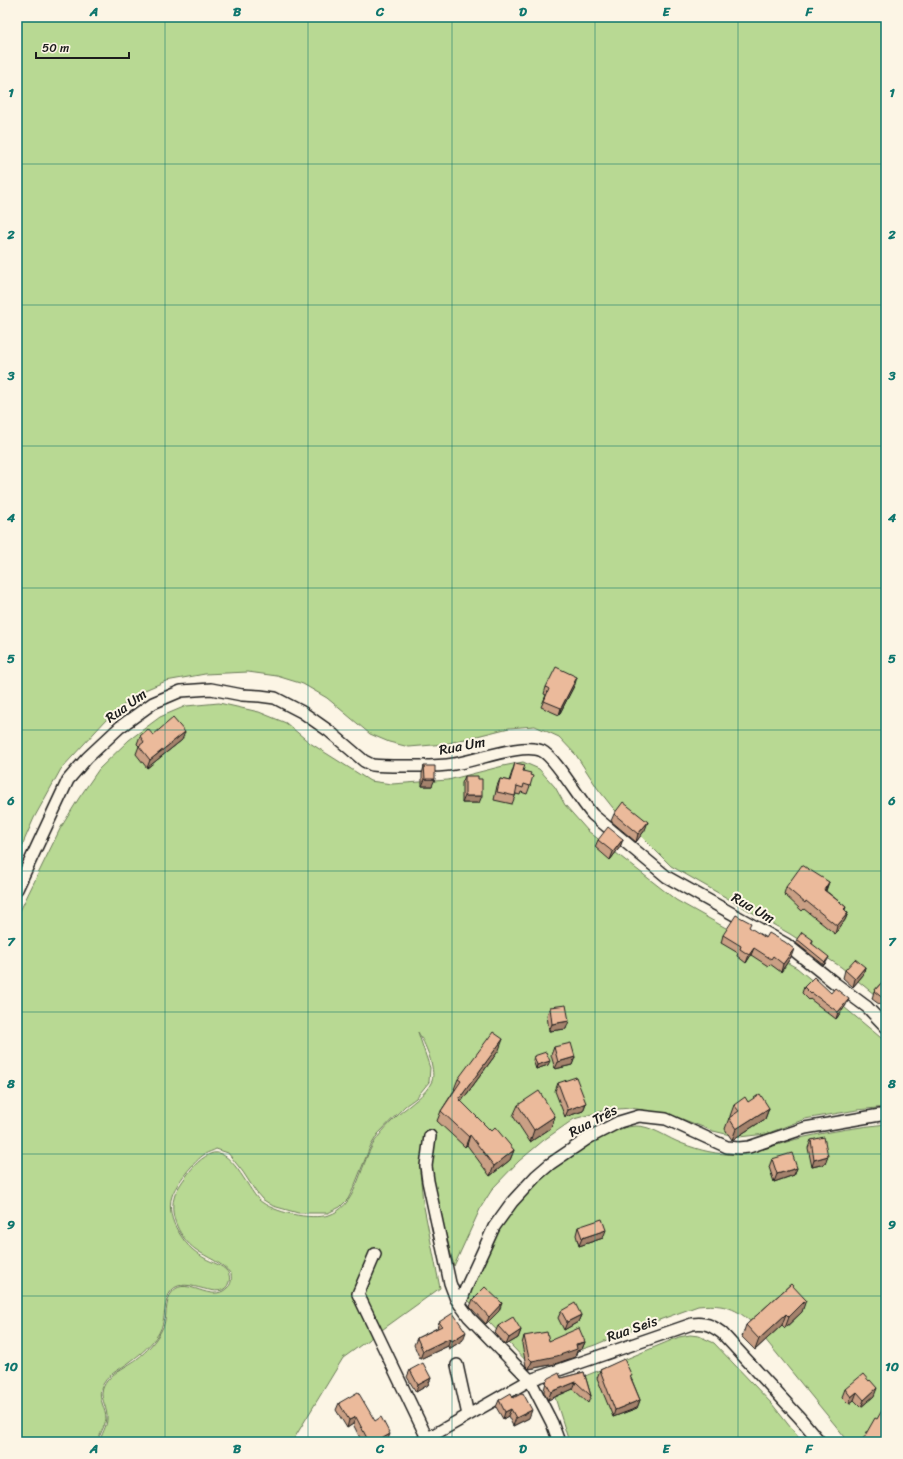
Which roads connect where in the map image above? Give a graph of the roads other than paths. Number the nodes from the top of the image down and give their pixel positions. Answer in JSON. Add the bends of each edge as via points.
{"nodes":[{"id":1,"x":17,"y":889,"type":"edge"},
{"id":2,"x":886,"y":1027,"type":"edge"},
{"id":3,"x":886,"y":1114,"type":"edge"},
{"id":4,"x":430,"y":1136,"type":"dead end"},
{"id":5,"x":375,"y":1254,"type":"dead end"},
{"id":6,"x":460,"y":1305,"type":"junction"},
{"id":7,"x":457,"y":1365,"type":"dead end"},
{"id":8,"x":530,"y":1380,"type":"junction"},
{"id":9,"x":468,"y":1415,"type":"junction"},
{"id":10,"x":424,"y":1440,"type":"edge"},
{"id":11,"x":559,"y":1442,"type":"edge"},
{"id":12,"x":820,"y":1442,"type":"edge"}],
"edges":[{"from":1,"to":2,"type":"street","name":"Rua Um","via":[[68,780],[120,727],[153,703],[181,691],[210,689],[275,698],[302,712],[372,765],[438,766],[473,761],[522,749],[544,752],[593,816],[667,877],[786,944],[867,1007]]},
{"from":3,"to":6,"type":"street","name":"Rua Três","via":[[805,1128],[739,1148],[727,1147],[666,1119],[639,1116],[619,1122],[550,1164],[512,1202],[494,1227]]},
{"from":4,"to":6,"type":"street","via":[[426,1166],[428,1181],[452,1290]]},
{"from":5,"to":10,"type":"street","via":[[358,1294]]},
{"from":6,"to":8,"type":"street"},
{"from":7,"to":9,"type":"street"},
{"from":8,"to":9,"type":"street","name":"Rua Seis"},
{"from":8,"to":11,"type":"street"},
{"from":8,"to":12,"type":"street","name":"Rua Seis","via":[[692,1324],[708,1324],[722,1333]]},
{"from":9,"to":10,"type":"street","name":"Rua Seis"}]}
